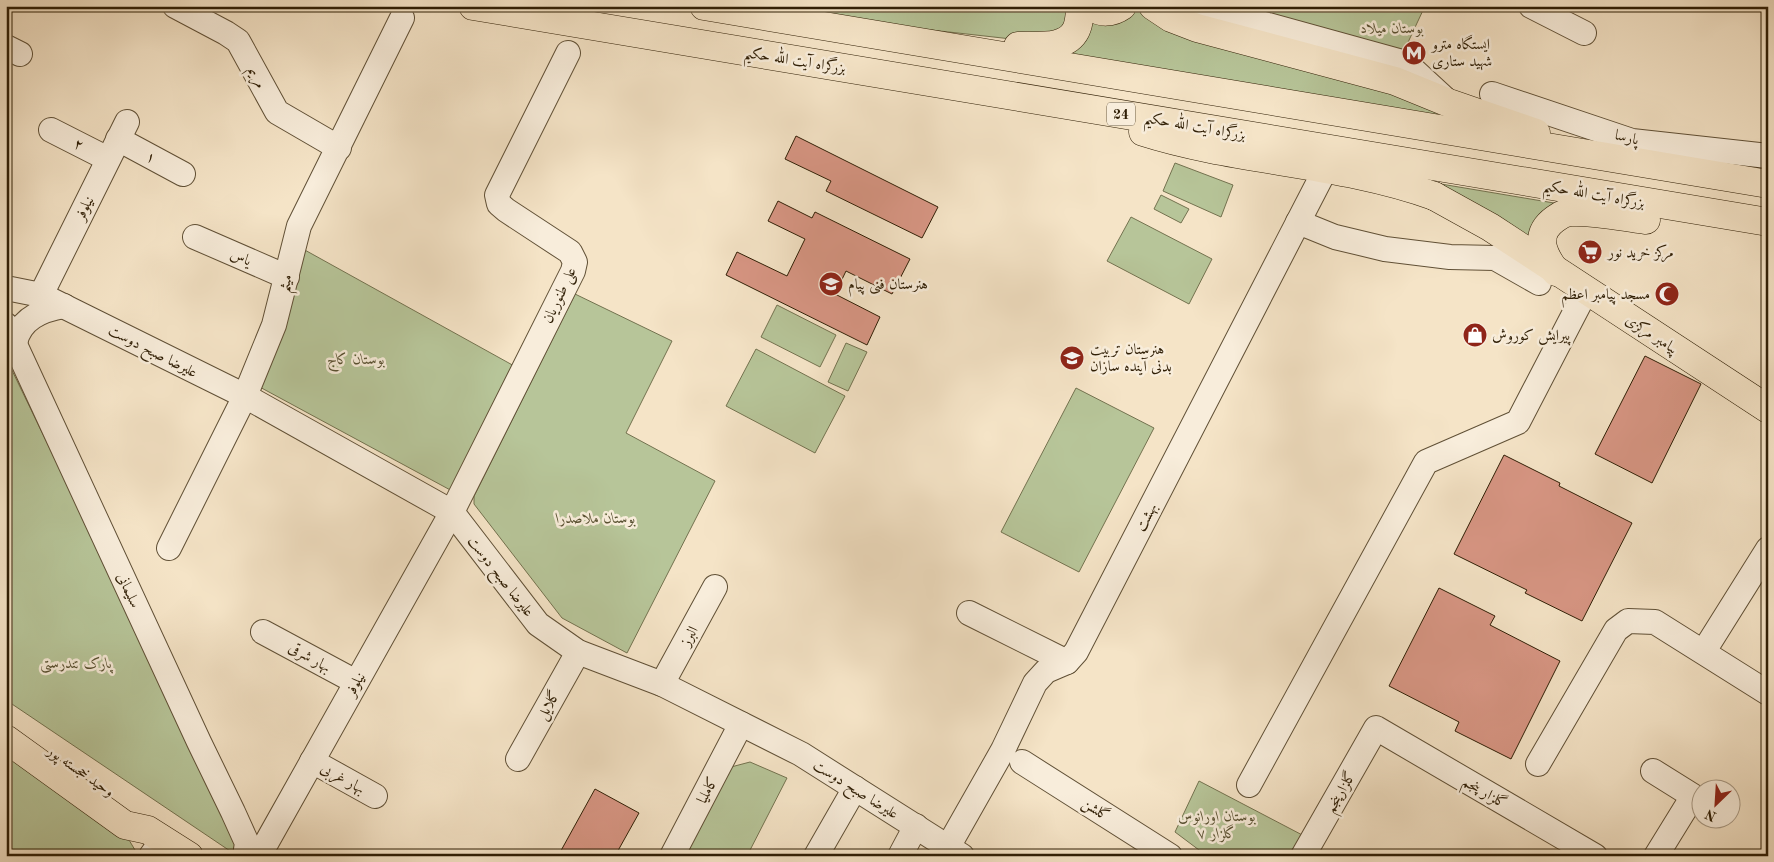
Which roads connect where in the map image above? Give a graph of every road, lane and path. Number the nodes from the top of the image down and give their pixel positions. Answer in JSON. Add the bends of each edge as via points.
{"nodes":[{"id":1,"x":175,"y":6,"type":"edge"},
{"id":2,"x":473,"y":6,"type":"edge"},
{"id":3,"x":704,"y":6,"type":"edge"},
{"id":4,"x":1081,"y":6,"type":"edge"},
{"id":5,"x":1091,"y":6,"type":"edge"},
{"id":6,"x":1122,"y":6,"type":"edge"},
{"id":7,"x":1153,"y":6,"type":"edge"},
{"id":8,"x":1198,"y":6,"type":"edge"},
{"id":9,"x":1534,"y":7,"type":"edge"},
{"id":10,"x":402,"y":18,"type":"dead end"},
{"id":11,"x":1584,"y":33,"type":"dead end"},
{"id":12,"x":952,"y":47,"type":"junction"},
{"id":13,"x":568,"y":53,"type":"dead end"},
{"id":14,"x":1492,"y":94,"type":"dead end"},
{"id":15,"x":1048,"y":102,"type":"junction"},
{"id":16,"x":1450,"y":103,"type":"junction"},
{"id":17,"x":51,"y":130,"type":"dead end"},
{"id":18,"x":118,"y":140,"type":"junction"},
{"id":19,"x":339,"y":148,"type":"junction"},
{"id":20,"x":1768,"y":156,"type":"edge"},
{"id":21,"x":1614,"y":159,"type":"junction"},
{"id":22,"x":1325,"y":170,"type":"junction"},
{"id":23,"x":183,"y":174,"type":"dead end"},
{"id":24,"x":1768,"y":184,"type":"edge"},
{"id":25,"x":1725,"y":217,"type":"junction"},
{"id":26,"x":1298,"y":222,"type":"junction"},
{"id":27,"x":1768,"y":222,"type":"edge"},
{"id":28,"x":195,"y":237,"type":"dead end"},
{"id":29,"x":287,"y":277,"type":"junction"},
{"id":30,"x":1547,"y":277,"type":"junction"},
{"id":31,"x":6,"y":288,"type":"edge"},
{"id":32,"x":1586,"y":291,"type":"junction"},
{"id":33,"x":41,"y":295,"type":"junction"},
{"id":34,"x":64,"y":306,"type":"junction"},
{"id":35,"x":11,"y":334,"type":"edge"},
{"id":36,"x":245,"y":396,"type":"junction"},
{"id":37,"x":1768,"y":409,"type":"edge"},
{"id":38,"x":452,"y":512,"type":"junction"},
{"id":39,"x":169,"y":548,"type":"dead end"},
{"id":40,"x":1768,"y":549,"type":"edge"},
{"id":41,"x":715,"y":587,"type":"dead end"},
{"id":42,"x":969,"y":613,"type":"dead end"},
{"id":43,"x":263,"y":632,"type":"dead end"},
{"id":44,"x":1704,"y":651,"type":"junction"},
{"id":45,"x":578,"y":652,"type":"junction"},
{"id":46,"x":1068,"y":662,"type":"junction"},
{"id":47,"x":356,"y":682,"type":"junction"},
{"id":48,"x":662,"y":684,"type":"junction"},
{"id":49,"x":1768,"y":693,"type":"edge"},
{"id":50,"x":6,"y":719,"type":"edge"},
{"id":51,"x":741,"y":724,"type":"junction"},
{"id":52,"x":1376,"y":728,"type":"joint"},
{"id":53,"x":6,"y":739,"type":"edge"},
{"id":54,"x":518,"y":758,"type":"dead end"},
{"id":55,"x":312,"y":761,"type":"junction"},
{"id":56,"x":1022,"y":762,"type":"dead end"},
{"id":57,"x":1538,"y":764,"type":"dead end"},
{"id":58,"x":1653,"y":771,"type":"dead end"},
{"id":59,"x":1249,"y":785,"type":"dead end"},
{"id":60,"x":855,"y":788,"type":"junction"},
{"id":61,"x":375,"y":796,"type":"dead end"},
{"id":62,"x":916,"y":826,"type":"junction"},
{"id":63,"x":154,"y":842,"type":"edge"},
{"id":64,"x":955,"y":852,"type":"edge"},
{"id":65,"x":189,"y":856,"type":"edge"},
{"id":66,"x":245,"y":856,"type":"edge"},
{"id":67,"x":259,"y":856,"type":"edge"},
{"id":68,"x":672,"y":856,"type":"edge"},
{"id":69,"x":816,"y":856,"type":"edge"},
{"id":70,"x":900,"y":856,"type":"edge"},
{"id":71,"x":1170,"y":856,"type":"edge"},
{"id":72,"x":1303,"y":856,"type":"edge"},
{"id":73,"x":1595,"y":856,"type":"edge"},
{"id":74,"x":1656,"y":856,"type":"edge"}],
"edges":[{"from":1,"to":19,"type":"street","name":"مریم","via":[[238,42],[277,112]]},
{"from":2,"to":15,"type":"main road","name":"بزرگراه آیت الله حکیم","number":"24"},
{"from":3,"to":12,"type":"main road"},
{"from":4,"to":12,"type":"main road","via":[[1076,30],[1065,42],[1054,45]]},
{"from":5,"to":6,"type":"main road","via":[[1109,12]]},
{"from":7,"to":16,"type":"main road","via":[[1171,18],[1197,28],[1395,81]]},
{"from":8,"to":16,"type":"street","via":[[1406,63]]},
{"from":9,"to":11,"type":"street"},
{"from":10,"to":19,"type":"street","name":"میثم"},
{"from":12,"to":21,"type":"main road"},
{"from":13,"to":38,"type":"street","name":"علی طنوریان","via":[[497,196],[499,204],[506,210],[570,252],[575,262],[573,271]]},
{"from":14,"to":20,"type":"street","name":"پارسا","via":[[1632,141]]},
{"from":15,"to":22,"type":"main road","name":"پیامبر مرکزی","via":[[1184,145]]},
{"from":15,"to":25,"type":"main road","name":"بزرگراه آیت الله حکیم","number":"24"},
{"from":16,"to":21,"type":"main road"},
{"from":17,"to":18,"type":"street","name":"۲"},
{"from":18,"to":23,"type":"street","name":"۱"},
{"from":18,"to":33,"type":"street","name":"نیلوفر"},
{"from":19,"to":29,"type":"street","name":"میثم","via":[[299,226]]},
{"from":21,"to":24,"type":"main road"},
{"from":22,"to":26,"type":"street","name":"بهشت"},
{"from":22,"to":30,"type":"main road","name":"پیامبر مرکزی","via":[[1375,178],[1434,196],[1490,227]]},
{"from":25,"to":27,"type":"main road","name":"بزرگراه آیت الله حکیم","number":"24"},
{"from":25,"to":30,"type":"main road","via":[[1689,224],[1571,212],[1559,216],[1548,224],[1542,235]]},
{"from":26,"to":30,"type":"street","via":[[1335,237],[1385,248],[1450,257],[1495,258]]},
{"from":26,"to":46,"type":"street","name":"بهشت"},
{"from":28,"to":29,"type":"street","name":"یاس"},
{"from":29,"to":36,"type":"street","name":"میثم","via":[[274,325]]},
{"from":30,"to":32,"type":"main road","name":"پیامبر مرکزی"},
{"from":31,"to":33,"type":"street","name":"علیرضا صبح دوست"},
{"from":32,"to":37,"type":"main road","name":"پیامبر مرکزی"},
{"from":32,"to":59,"type":"street","via":[[1518,422],[1426,462]]},
{"from":33,"to":34,"type":"street","name":"علیرضا صبح دوست"},
{"from":34,"to":35,"type":"street","via":[[37,314]]},
{"from":34,"to":36,"type":"street","name":"علیرضا صبح دوست"},
{"from":35,"to":66,"type":"street","name":"سلیمانی","via":[[240,827],[247,843]]},
{"from":36,"to":38,"type":"street","name":"علیرضا صبح دوست"},
{"from":36,"to":39,"type":"street","name":"میثم"},
{"from":38,"to":45,"type":"street","name":"علیرضا صبح دوست","via":[[538,624]]},
{"from":38,"to":47,"type":"street","name":"نیلوفر"},
{"from":40,"to":44,"type":"street"},
{"from":41,"to":48,"type":"street","name":"البرز"},
{"from":42,"to":46,"type":"street"},
{"from":43,"to":47,"type":"street","name":"بهار شرقی"},
{"from":44,"to":49,"type":"street"},
{"from":44,"to":57,"type":"street","via":[[1655,622],[1628,621],[1616,630]]},
{"from":45,"to":48,"type":"street","name":"علیرضا صبح دوست"},
{"from":45,"to":54,"type":"street","name":"گلایل"},
{"from":46,"to":64,"type":"street","via":[[1046,670],[1035,683]]},
{"from":47,"to":55,"type":"street","name":"نیلوفر"},
{"from":48,"to":51,"type":"street","name":"علیرضا صبح دوست"},
{"from":50,"to":63,"type":"main road","name":"وحید خجسته پور","via":[[138,811]]},
{"from":51,"to":60,"type":"street","name":"علیرضا صبح دوست","via":[[801,754]]},
{"from":51,"to":68,"type":"street","name":"کاملیا"},
{"from":52,"to":72,"type":"street","name":"گلزارپنجم"},
{"from":52,"to":73,"type":"street","name":"گلزار پنجم"},
{"from":53,"to":63,"type":"main road","name":"وحید خجسته پور","via":[[125,825]]},
{"from":55,"to":61,"type":"street","name":"بهار غربی"},
{"from":55,"to":67,"type":"street","name":"نیلوفر"},
{"from":56,"to":71,"type":"street","name":"گلشن"},
{"from":58,"to":74,"type":"street","via":[[1694,796]]},
{"from":60,"to":62,"type":"street","name":"علیرضا صبح دوست"},
{"from":60,"to":69,"type":"street"},
{"from":62,"to":64,"type":"street","name":"علیرضا صبح دوست"},
{"from":62,"to":70,"type":"street"},
{"from":63,"to":65,"type":"main road","name":"وحید خجسته پور"}]}
